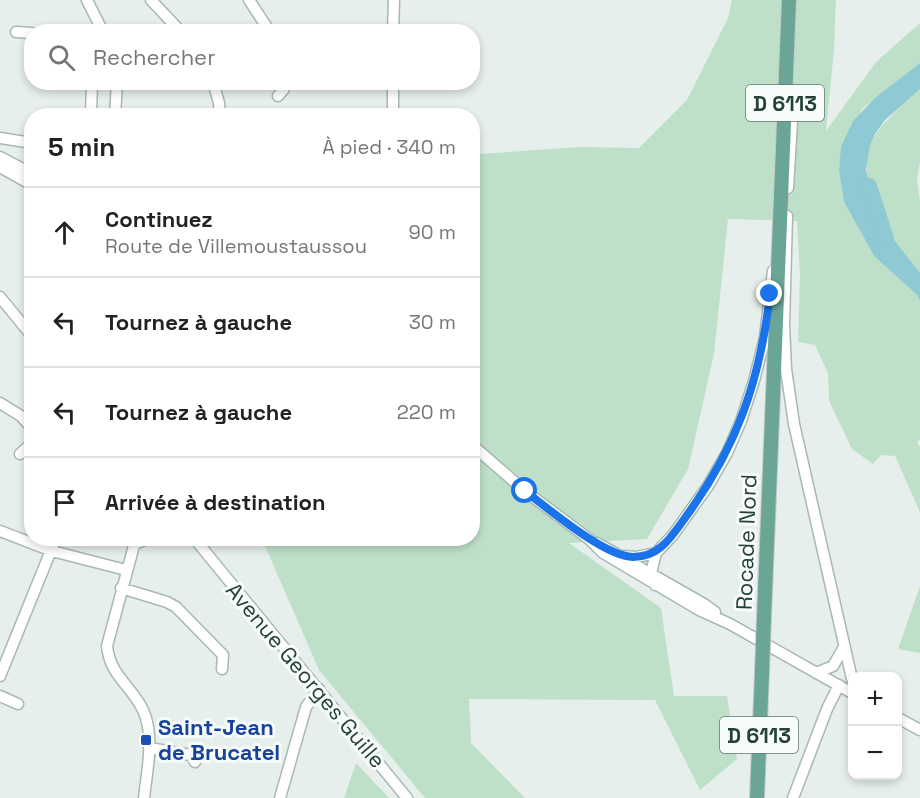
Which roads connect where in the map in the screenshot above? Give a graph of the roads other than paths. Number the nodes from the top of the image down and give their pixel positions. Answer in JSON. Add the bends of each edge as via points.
{"nodes":[{"id":1,"x":87,"y":0,"type":"edge"},
{"id":2,"x":151,"y":0,"type":"edge"},
{"id":3,"x":249,"y":0,"type":"edge"},
{"id":4,"x":394,"y":0,"type":"edge"},
{"id":5,"x":789,"y":0,"type":"edge"},
{"id":6,"x":99,"y":24,"type":"edge"},
{"id":7,"x":174,"y":24,"type":"edge"},
{"id":8,"x":265,"y":24,"type":"edge"},
{"id":9,"x":393,"y":24,"type":"edge"},
{"id":10,"x":16,"y":32,"type":"dead end"},
{"id":11,"x":24,"y":32,"type":"edge"},
{"id":12,"x":786,"y":85,"type":"junction"},
{"id":13,"x":92,"y":90,"type":"edge"},
{"id":14,"x":117,"y":90,"type":"edge"},
{"id":15,"x":215,"y":90,"type":"edge"},
{"id":16,"x":283,"y":90,"type":"edge"},
{"id":17,"x":393,"y":90,"type":"edge"},
{"id":18,"x":278,"y":96,"type":"dead end"},
{"id":19,"x":91,"y":108,"type":"edge"},
{"id":20,"x":115,"y":108,"type":"edge"},
{"id":21,"x":219,"y":108,"type":"edge"},
{"id":22,"x":393,"y":108,"type":"edge"},
{"id":23,"x":0,"y":138,"type":"edge"},
{"id":24,"x":24,"y":142,"type":"edge"},
{"id":25,"x":0,"y":157,"type":"edge"},
{"id":26,"x":0,"y":167,"type":"edge"},
{"id":27,"x":24,"y":170,"type":"edge"},
{"id":28,"x":24,"y":180,"type":"edge"},
{"id":29,"x":782,"y":206,"type":"junction"},
{"id":30,"x":0,"y":297,"type":"edge"},
{"id":31,"x":24,"y":326,"type":"edge"},
{"id":32,"x":0,"y":403,"type":"edge"},
{"id":33,"x":24,"y":419,"type":"edge"},
{"id":34,"x":24,"y":450,"type":"edge"},
{"id":35,"x":480,"y":452,"type":"edge"},
{"id":36,"x":20,"y":454,"type":"dead end"},
{"id":37,"x":0,"y":531,"type":"edge"},
{"id":38,"x":589,"y":539,"type":"junction"},
{"id":39,"x":24,"y":540,"type":"edge"},
{"id":40,"x":39,"y":546,"type":"edge"},
{"id":41,"x":54,"y":546,"type":"edge"},
{"id":42,"x":134,"y":546,"type":"edge"},
{"id":43,"x":196,"y":546,"type":"edge"},
{"id":44,"x":200,"y":546,"type":"edge"},
{"id":45,"x":52,"y":551,"type":"junction"},
{"id":46,"x":205,"y":552,"type":"junction"},
{"id":47,"x":656,"y":553,"type":"junction"},
{"id":48,"x":623,"y":556,"type":"junction"},
{"id":49,"x":126,"y":570,"type":"junction"},
{"id":50,"x":651,"y":573,"type":"junction"},
{"id":51,"x":655,"y":585,"type":"junction"},
{"id":52,"x":122,"y":588,"type":"junction"},
{"id":53,"x":730,"y":624,"type":"junction"},
{"id":54,"x":844,"y":647,"type":"junction"},
{"id":55,"x":222,"y":669,"type":"dead end"},
{"id":56,"x":850,"y":672,"type":"edge"},
{"id":57,"x":816,"y":673,"type":"junction"},
{"id":58,"x":0,"y":676,"type":"edge"},
{"id":59,"x":839,"y":685,"type":"junction"},
{"id":60,"x":319,"y":689,"type":"junction"},
{"id":61,"x":848,"y":691,"type":"edge"},
{"id":62,"x":0,"y":696,"type":"edge"},
{"id":63,"x":18,"y":704,"type":"dead end"},
{"id":64,"x":902,"y":721,"type":"edge"},
{"id":65,"x":920,"y":730,"type":"edge"},
{"id":66,"x":149,"y":748,"type":"junction"},
{"id":67,"x":195,"y":762,"type":"dead end"},
{"id":68,"x":144,"y":798,"type":"edge"},
{"id":69,"x":280,"y":798,"type":"edge"},
{"id":70,"x":407,"y":798,"type":"edge"},
{"id":71,"x":757,"y":798,"type":"edge"},
{"id":72,"x":794,"y":798,"type":"edge"}],
"edges":[{"from":1,"to":6,"type":"street"},
{"from":2,"to":7,"type":"street"},
{"from":3,"to":8,"type":"street"},
{"from":4,"to":9,"type":"street"},
{"from":5,"to":12,"type":"main road","name":"Rocade Nord","number":"D 6113"},
{"from":10,"to":11,"type":"street"},
{"from":12,"to":29,"type":"main road","name":"Rocade Nord","number":"D 6113"},
{"from":12,"to":54,"type":"street","via":[[792,121],[783,325],[786,369],[794,424]]},
{"from":13,"to":19,"type":"street"},
{"from":14,"to":20,"type":"street"},
{"from":15,"to":21,"type":"street"},
{"from":16,"to":18,"type":"street"},
{"from":17,"to":22,"type":"street"},
{"from":23,"to":24,"type":"street"},
{"from":25,"to":27,"type":"street"},
{"from":26,"to":28,"type":"street"},
{"from":29,"to":47,"type":"street","via":[[765,337],[741,421],[708,486]]},
{"from":29,"to":71,"type":"main road","name":"Rocade Nord","number":"D 6113","bridge":true},
{"from":30,"to":31,"type":"street"},
{"from":32,"to":33,"type":"street"},
{"from":34,"to":36,"type":"street"},
{"from":35,"to":38,"type":"street"},
{"from":37,"to":39,"type":"street"},
{"from":38,"to":48,"type":"street"},
{"from":38,"to":51,"type":"street","via":[[603,553]]},
{"from":40,"to":45,"type":"street"},
{"from":41,"to":45,"type":"street"},
{"from":42,"to":49,"type":"street"},
{"from":43,"to":46,"type":"street","name":"Avenue Georges Guille"},
{"from":44,"to":46,"type":"street","name":"Avenue Georges Guille"},
{"from":45,"to":49,"type":"street"},
{"from":45,"to":58,"type":"street"},
{"from":46,"to":60,"type":"street","name":"Avenue Georges Guille"},
{"from":47,"to":48,"type":"street"},
{"from":47,"to":50,"type":"street"},
{"from":48,"to":50,"type":"street"},
{"from":49,"to":52,"type":"street"},
{"from":50,"to":51,"type":"street"},
{"from":50,"to":53,"type":"street"},
{"from":51,"to":53,"type":"street"},
{"from":52,"to":55,"type":"street","via":[[176,607],[223,655]]},
{"from":52,"to":66,"type":"street","via":[[109,637],[109,658],[142,708],[148,723]]},
{"from":53,"to":57,"type":"street"},
{"from":54,"to":56,"type":"street"},
{"from":54,"to":57,"type":"street","via":[[832,666]]},
{"from":57,"to":59,"type":"street"},
{"from":59,"to":61,"type":"street"},
{"from":59,"to":72,"type":"street"},
{"from":60,"to":69,"type":"street","via":[[306,707]]},
{"from":60,"to":70,"type":"street","name":"Avenue Georges Guille"},
{"from":62,"to":63,"type":"street"},
{"from":64,"to":65,"type":"street"},
{"from":66,"to":67,"type":"street","via":[[191,755]]},
{"from":66,"to":68,"type":"street"}]}
